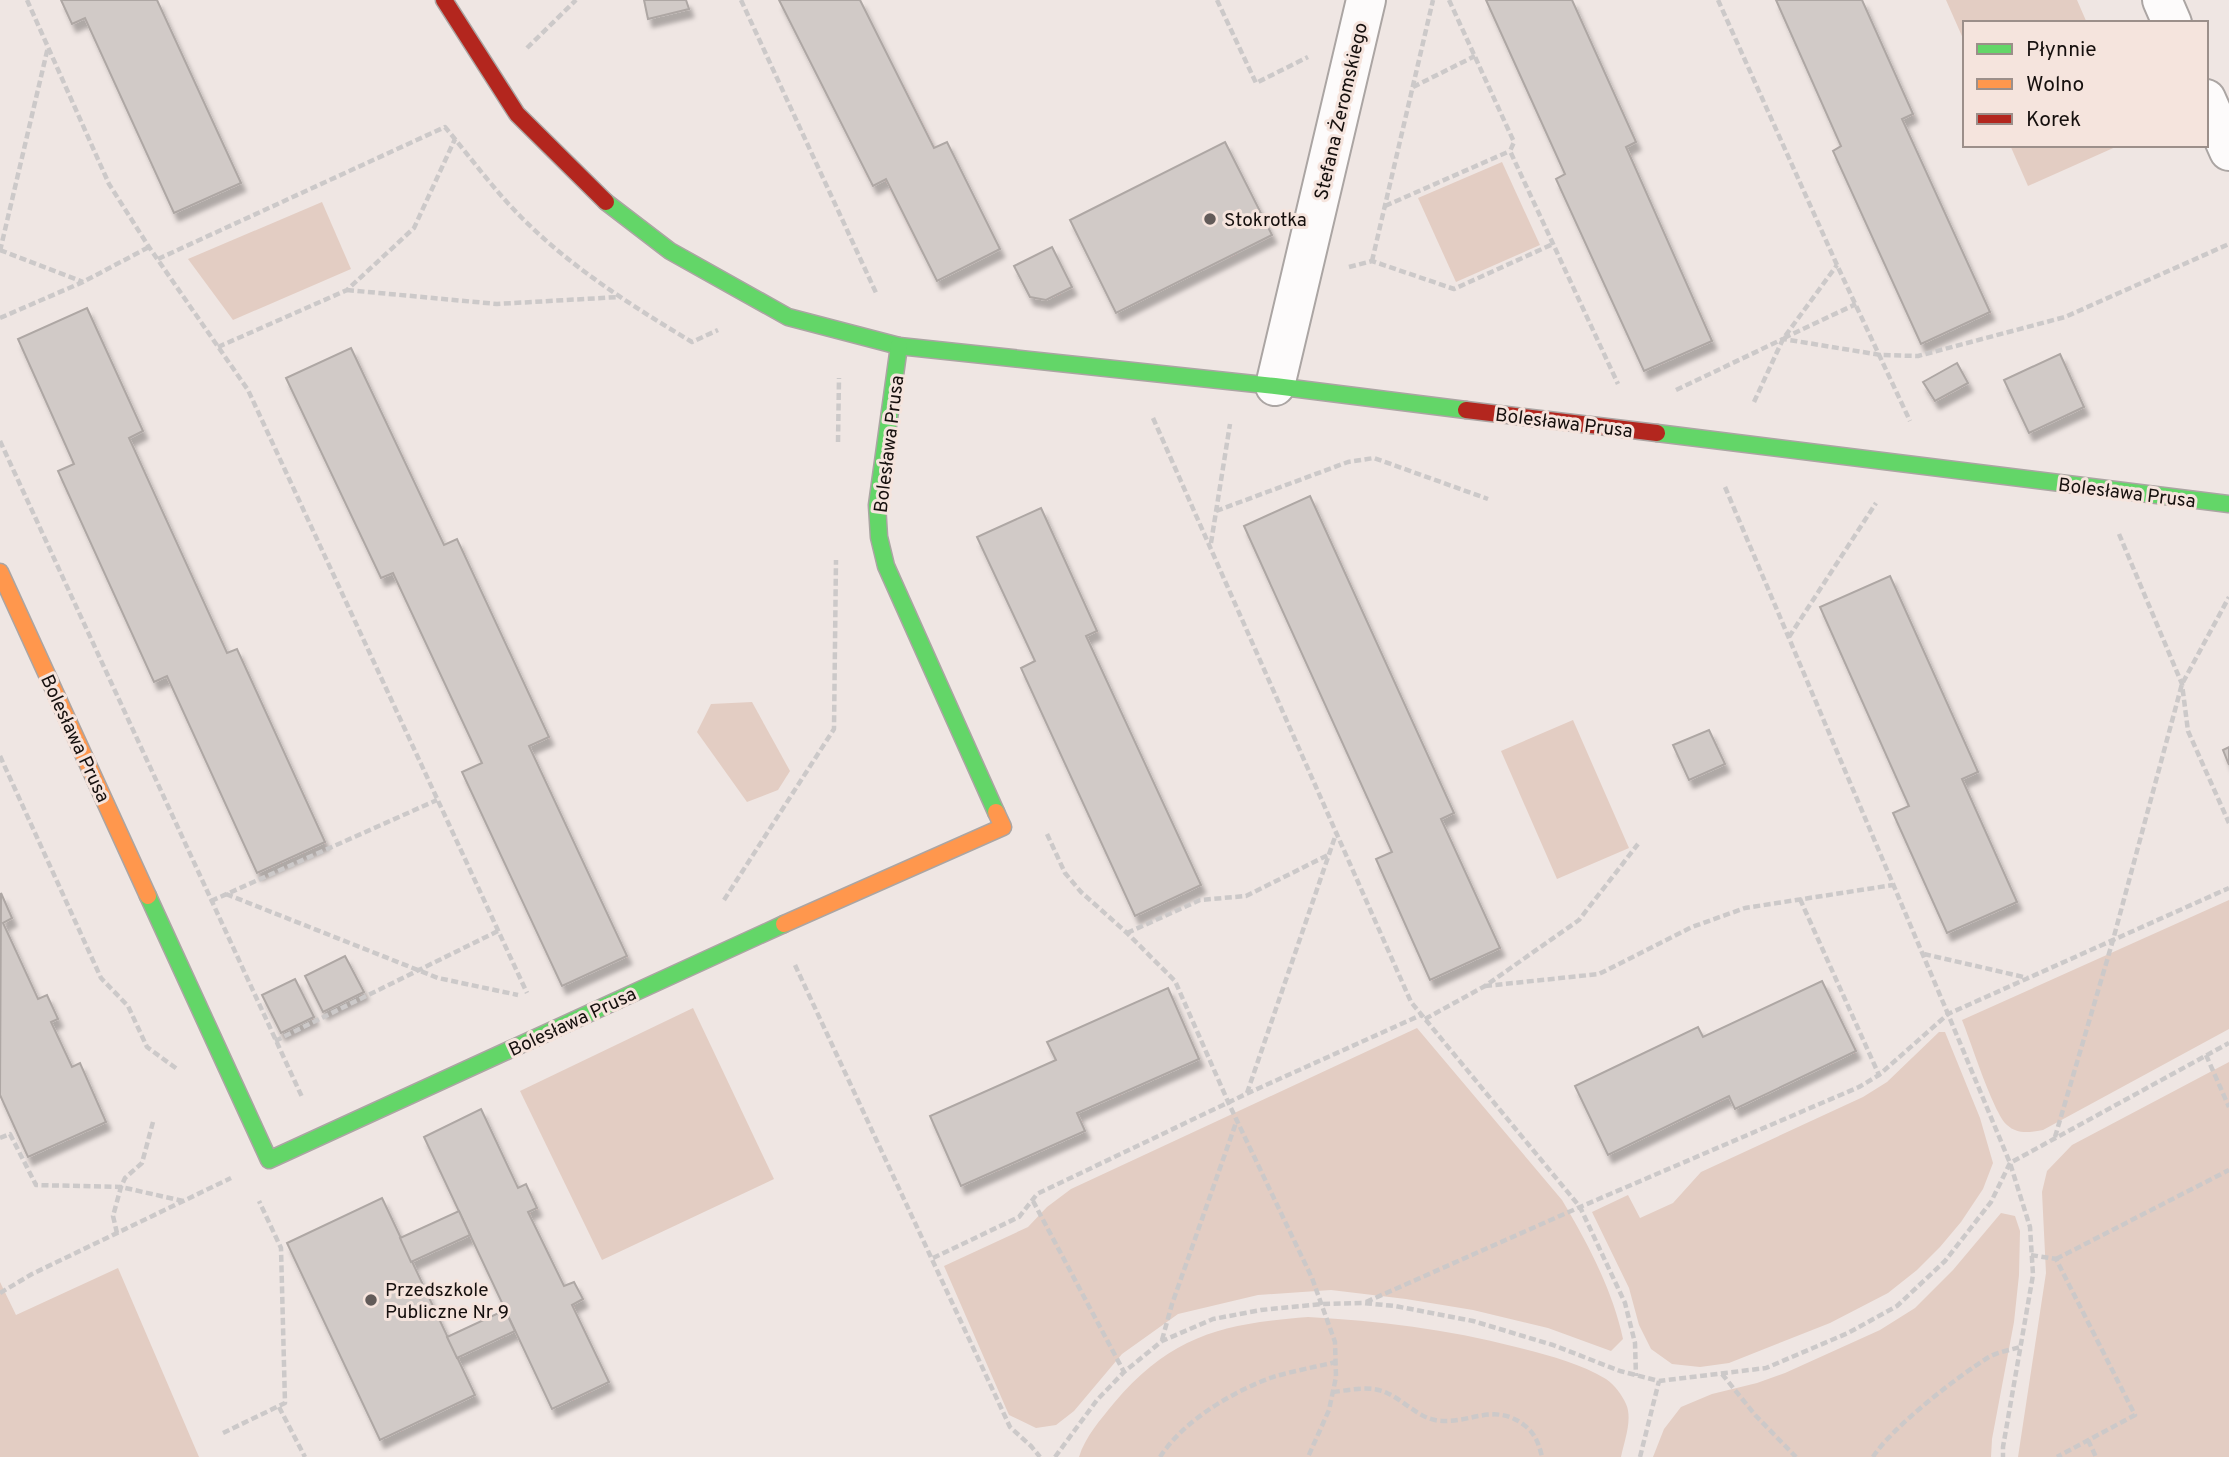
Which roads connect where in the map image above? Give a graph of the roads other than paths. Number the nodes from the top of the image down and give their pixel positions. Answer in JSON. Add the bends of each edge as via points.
{"nodes":[{"id":1,"x":444,"y":0,"type":"edge"},
{"id":2,"x":1366,"y":0,"type":"edge"},
{"id":3,"x":2162,"y":0,"type":"edge"},
{"id":4,"x":2171,"y":21,"type":"edge"},
{"id":5,"x":2208,"y":104,"type":"edge"},
{"id":6,"x":2229,"y":151,"type":"edge"},
{"id":7,"x":899,"y":346,"type":"junction"},
{"id":8,"x":1275,"y":386,"type":"junction"},
{"id":9,"x":2229,"y":504,"type":"edge"},
{"id":10,"x":0,"y":572,"type":"edge"}],
"edges":[{"from":1,"to":7,"type":"street","name":"Bolesława Prusa","via":[[517,114],[609,205],[670,251],[788,317]]},
{"from":2,"to":8,"type":"street","name":"Stefana Żeromskiego"},
{"from":3,"to":4,"type":"street"},
{"from":5,"to":6,"type":"street"},
{"from":7,"to":8,"type":"street","name":"Bolesława Prusa"},
{"from":7,"to":10,"type":"street","name":"Bolesława Prusa","via":[[877,505],[879,537],[887,566],[1003,827],[269,1160]]},
{"from":8,"to":9,"type":"street","name":"Bolesława Prusa"}]}
